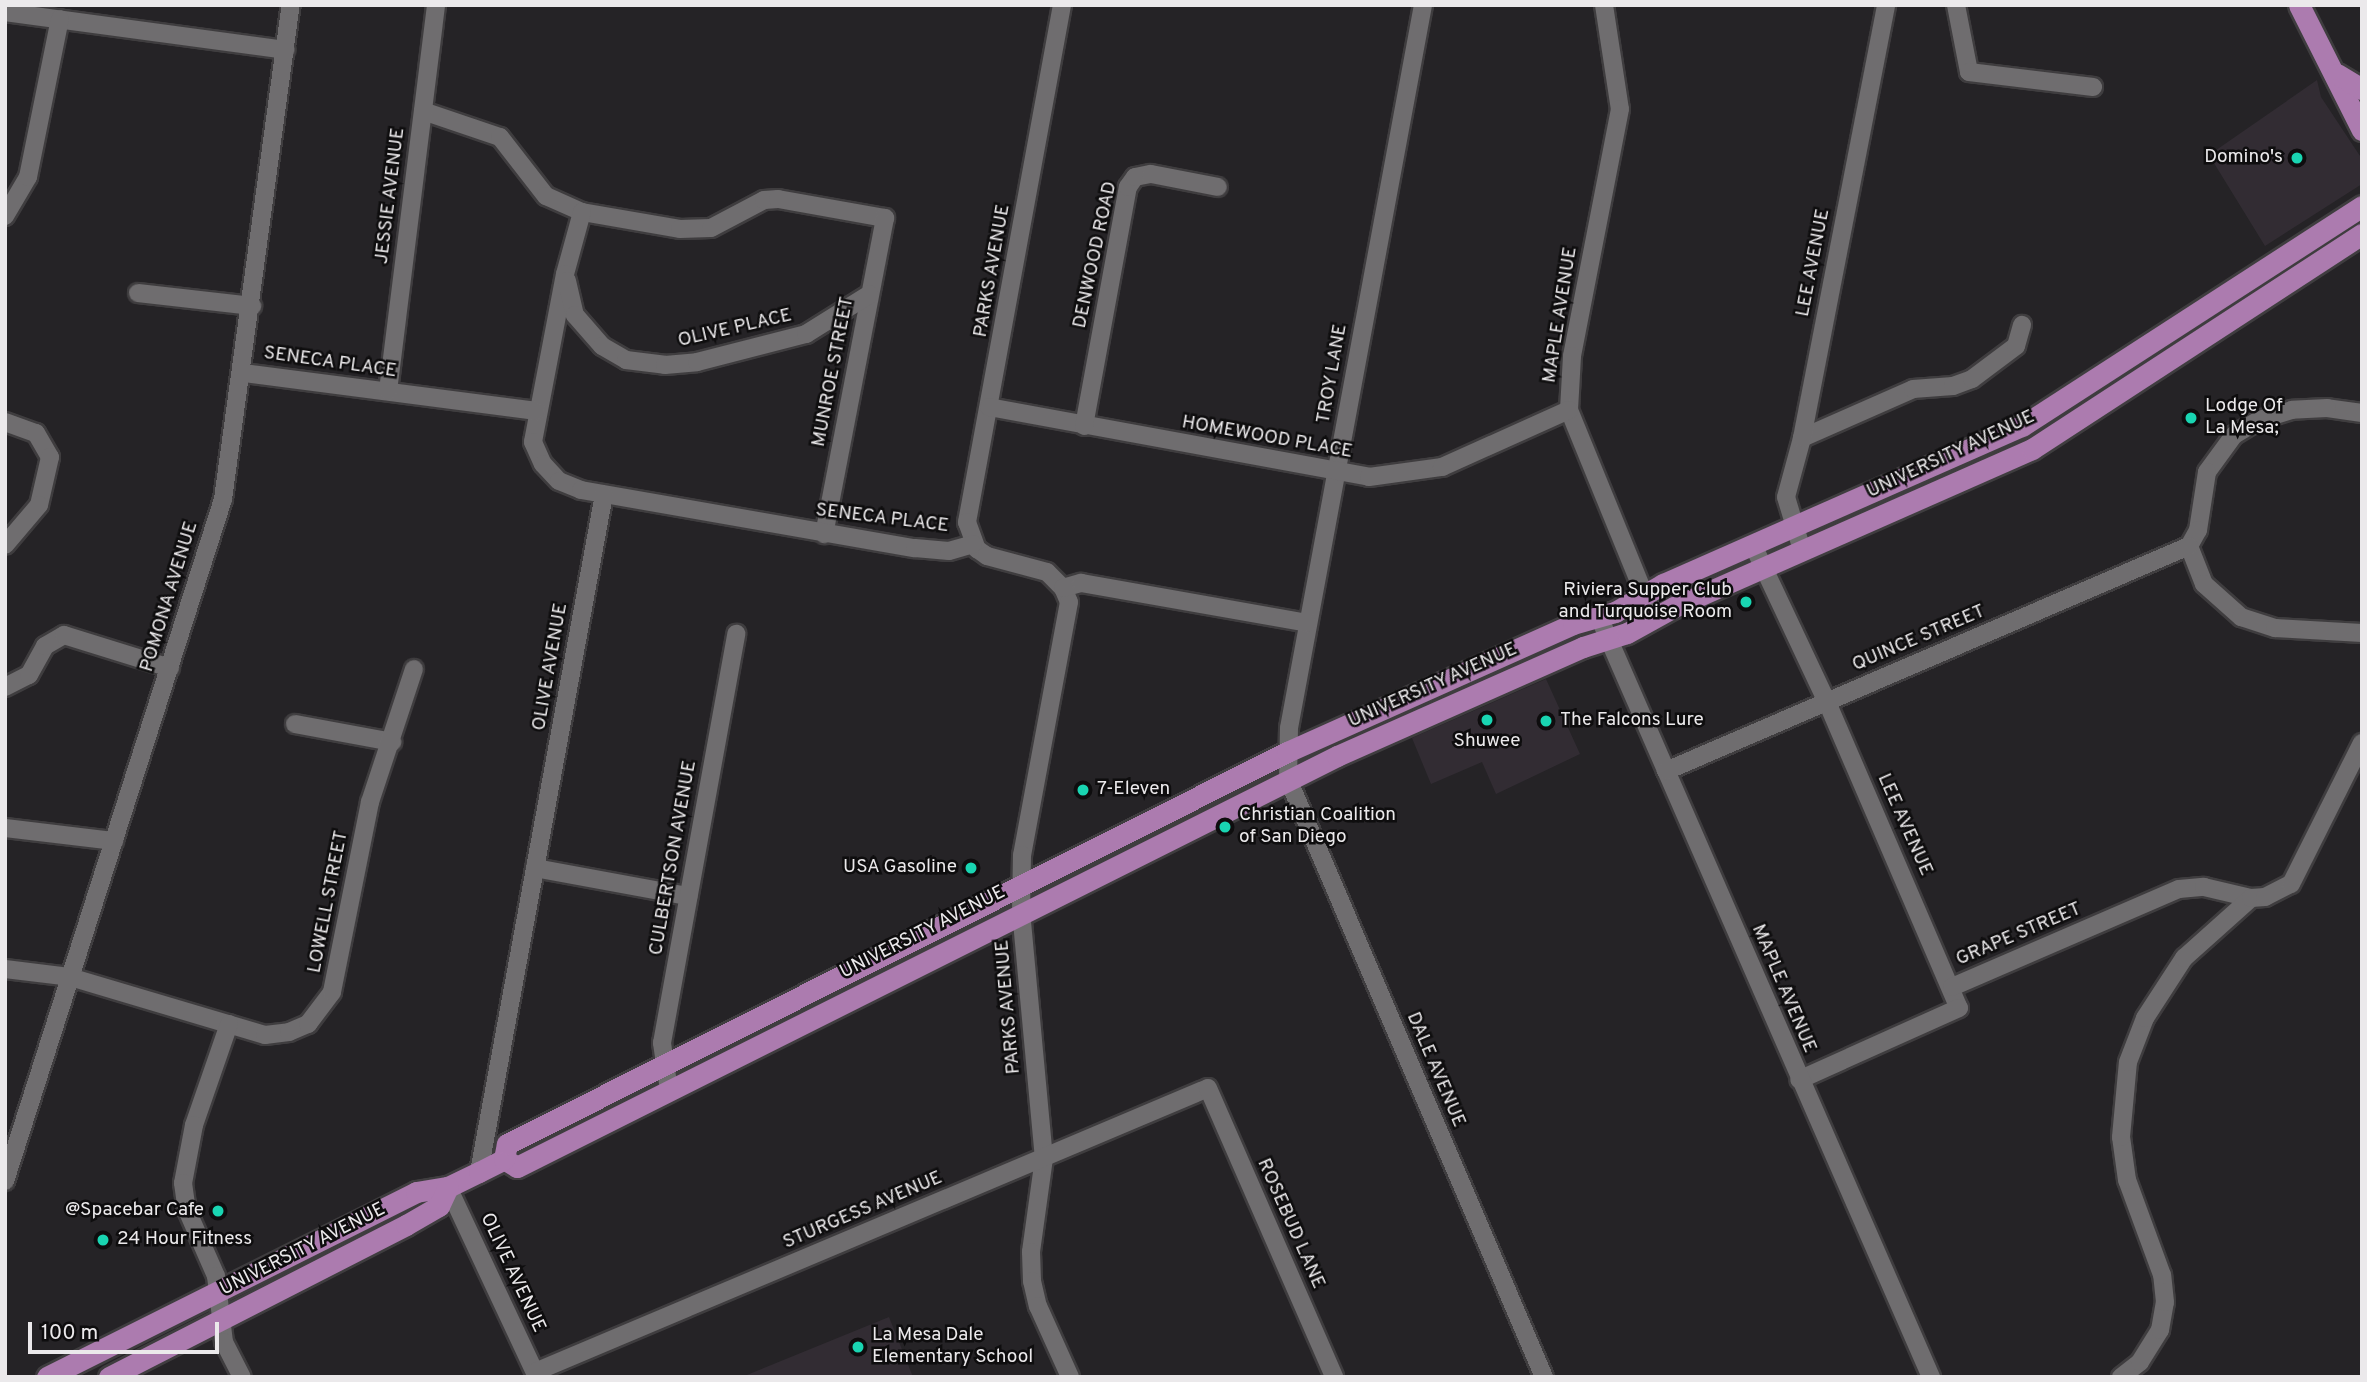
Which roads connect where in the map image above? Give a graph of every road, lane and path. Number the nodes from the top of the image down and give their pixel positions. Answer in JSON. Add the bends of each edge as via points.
{"nodes":[{"id":1,"x":291,"y":5,"type":"edge"},
{"id":2,"x":436,"y":5,"type":"edge"},
{"id":3,"x":1062,"y":5,"type":"edge"},
{"id":4,"x":1423,"y":5,"type":"edge"},
{"id":5,"x":1604,"y":5,"type":"edge"},
{"id":6,"x":1886,"y":5,"type":"edge"},
{"id":7,"x":1956,"y":5,"type":"edge"},
{"id":8,"x":2299,"y":5,"type":"edge"},
{"id":9,"x":5,"y":12,"type":"edge"},
{"id":10,"x":60,"y":19,"type":"junction"},
{"id":11,"x":285,"y":50,"type":"junction"},
{"id":12,"x":2337,"y":74,"type":"junction"},
{"id":13,"x":2093,"y":88,"type":"dead end"},
{"id":14,"x":2362,"y":89,"type":"edge"},
{"id":15,"x":423,"y":110,"type":"junction"},
{"id":16,"x":2362,"y":130,"type":"edge"},
{"id":17,"x":1218,"y":187,"type":"dead end"},
{"id":18,"x":2362,"y":206,"type":"edge"},
{"id":19,"x":582,"y":212,"type":"junction"},
{"id":20,"x":5,"y":216,"type":"edge"},
{"id":21,"x":2362,"y":234,"type":"edge"},
{"id":22,"x":565,"y":274,"type":"junction"},
{"id":23,"x":138,"y":293,"type":"dead end"},
{"id":24,"x":870,"y":294,"type":"junction"},
{"id":25,"x":253,"y":306,"type":"junction"},
{"id":26,"x":2022,"y":325,"type":"dead end"},
{"id":27,"x":244,"y":373,"type":"junction"},
{"id":28,"x":388,"y":391,"type":"junction"},
{"id":29,"x":989,"y":407,"type":"junction"},
{"id":30,"x":1569,"y":410,"type":"junction"},
{"id":31,"x":536,"y":411,"type":"junction"},
{"id":32,"x":2362,"y":413,"type":"edge"},
{"id":33,"x":5,"y":422,"type":"edge"},
{"id":34,"x":1084,"y":426,"type":"junction"},
{"id":35,"x":1801,"y":438,"type":"junction"},
{"id":36,"x":1336,"y":473,"type":"junction"},
{"id":37,"x":604,"y":494,"type":"junction"},
{"id":38,"x":1792,"y":528,"type":"junction"},
{"id":39,"x":824,"y":534,"type":"junction"},
{"id":40,"x":973,"y":544,"type":"junction"},
{"id":41,"x":5,"y":545,"type":"edge"},
{"id":42,"x":1753,"y":545,"type":"junction"},
{"id":43,"x":2189,"y":546,"type":"junction"},
{"id":44,"x":1802,"y":550,"type":"junction"},
{"id":45,"x":1763,"y":567,"type":"junction"},
{"id":46,"x":1063,"y":588,"type":"junction"},
{"id":47,"x":1643,"y":596,"type":"junction"},
{"id":48,"x":1599,"y":616,"type":"junction"},
{"id":49,"x":1654,"y":618,"type":"junction"},
{"id":50,"x":1308,"y":623,"type":"junction"},
{"id":51,"x":2362,"y":633,"type":"edge"},
{"id":52,"x":736,"y":634,"type":"dead end"},
{"id":53,"x":1609,"y":640,"type":"junction"},
{"id":54,"x":170,"y":668,"type":"junction"},
{"id":55,"x":414,"y":669,"type":"dead end"},
{"id":56,"x":5,"y":688,"type":"edge"},
{"id":57,"x":1827,"y":702,"type":"junction"},
{"id":58,"x":295,"y":724,"type":"dead end"},
{"id":59,"x":392,"y":742,"type":"junction"},
{"id":60,"x":2362,"y":743,"type":"edge"},
{"id":61,"x":1287,"y":752,"type":"junction"},
{"id":62,"x":1666,"y":771,"type":"junction"},
{"id":63,"x":1287,"y":779,"type":"junction"},
{"id":64,"x":5,"y":828,"type":"edge"},
{"id":65,"x":114,"y":841,"type":"junction"},
{"id":66,"x":535,"y":868,"type":"junction"},
{"id":67,"x":1023,"y":882,"type":"junction"},
{"id":68,"x":688,"y":896,"type":"junction"},
{"id":69,"x":2251,"y":898,"type":"junction"},
{"id":70,"x":1021,"y":911,"type":"junction"},
{"id":71,"x":5,"y":969,"type":"edge"},
{"id":72,"x":70,"y":977,"type":"junction"},
{"id":73,"x":1952,"y":987,"type":"junction"},
{"id":74,"x":229,"y":1024,"type":"junction"},
{"id":75,"x":662,"y":1066,"type":"junction"},
{"id":76,"x":1799,"y":1080,"type":"junction"},
{"id":77,"x":1208,"y":1088,"type":"joint"},
{"id":78,"x":669,"y":1090,"type":"junction"},
{"id":79,"x":1044,"y":1158,"type":"junction"},
{"id":80,"x":504,"y":1159,"type":"junction"},
{"id":81,"x":479,"y":1172,"type":"junction"},
{"id":82,"x":5,"y":1181,"type":"edge"},
{"id":83,"x":448,"y":1187,"type":"junction"},
{"id":84,"x":216,"y":1296,"type":"junction"},
{"id":85,"x":219,"y":1323,"type":"junction"},
{"id":86,"x":536,"y":1374,"type":"edge"},
{"id":87,"x":2123,"y":1376,"type":"edge"},
{"id":88,"x":47,"y":1377,"type":"edge"},
{"id":89,"x":109,"y":1377,"type":"edge"},
{"id":90,"x":242,"y":1377,"type":"edge"},
{"id":91,"x":1070,"y":1377,"type":"edge"},
{"id":92,"x":1334,"y":1377,"type":"edge"},
{"id":93,"x":1544,"y":1377,"type":"edge"},
{"id":94,"x":1931,"y":1377,"type":"edge"}],
"edges":[{"from":1,"to":11,"type":"street","name":"POMONA AVENUE"},
{"from":2,"to":15,"type":"street","name":"JESSIE AVENUE"},
{"from":3,"to":29,"type":"street","name":"PARKS AVENUE"},
{"from":4,"to":36,"type":"street","name":"TROY LANE"},
{"from":5,"to":30,"type":"street","name":"MAPLE AVENUE","via":[[1620,109],[1572,356]]},
{"from":6,"to":35,"type":"street","name":"LEE AVENUE"},
{"from":7,"to":13,"type":"street","via":[[1969,72]]},
{"from":8,"to":12,"type":"main road"},
{"from":9,"to":10,"type":"street"},
{"from":10,"to":11,"type":"street"},
{"from":10,"to":20,"type":"street","via":[[27,177]]},
{"from":11,"to":25,"type":"street","name":"POMONA AVENUE"},
{"from":12,"to":14,"type":"main road"},
{"from":12,"to":16,"type":"main road","via":[[2344,101]]},
{"from":15,"to":19,"type":"street","via":[[500,137],[546,196]]},
{"from":15,"to":28,"type":"street","name":"JESSIE AVENUE"},
{"from":17,"to":34,"type":"street","name":"DENWOOD ROAD","via":[[1151,174],[1135,177],[1128,187]]},
{"from":18,"to":38,"type":"main road","name":"UNIVERSITY AVENUE","via":[[2022,426]]},
{"from":19,"to":22,"type":"street"},
{"from":19,"to":24,"type":"street","name":"MUNROE STREET","via":[[681,229],[711,228],[764,200],[778,198],[885,218]]},
{"from":21,"to":44,"type":"main road","name":"UNIVERSITY AVENUE","via":[[2032,449]]},
{"from":22,"to":24,"type":"street","name":"OLIVE PLACE","via":[[575,315],[596,340],[617,356],[645,364],[687,364],[806,334]]},
{"from":22,"to":31,"type":"street"},
{"from":23,"to":25,"type":"street"},
{"from":24,"to":39,"type":"street","name":"MUNROE STREET"},
{"from":25,"to":27,"type":"street","name":"POMONA AVENUE"},
{"from":26,"to":35,"type":"street","via":[[2015,346],[1972,379],[1953,386],[1913,389]]},
{"from":27,"to":28,"type":"street","name":"SENECA PLACE"},
{"from":27,"to":54,"type":"street","name":"POMONA AVENUE","via":[[223,499]]},
{"from":28,"to":31,"type":"street","name":"SENECA PLACE"},
{"from":29,"to":34,"type":"street","name":"HOMEWOOD PLACE"},
{"from":29,"to":40,"type":"street","name":"PARKS AVENUE","via":[[967,522]]},
{"from":30,"to":36,"type":"street","name":"HOMEWOOD PLACE","via":[[1433,470],[1370,477]]},
{"from":30,"to":47,"type":"street","name":"MAPLE AVENUE"},
{"from":31,"to":37,"type":"street","via":[[533,442],[543,464],[559,481]]},
{"from":32,"to":43,"type":"street","via":[[2292,410],[2259,420],[2234,435],[2207,472],[2198,530]]},
{"from":33,"to":41,"type":"street","via":[[29,428],[49,451],[39,505]]},
{"from":34,"to":36,"type":"street","name":"HOMEWOOD PLACE"},
{"from":35,"to":38,"type":"street","name":"LEE AVENUE","via":[[1786,498]]},
{"from":36,"to":50,"type":"street","name":"TROY LANE"},
{"from":37,"to":39,"type":"street","name":"SENECA PLACE"},
{"from":37,"to":66,"type":"street","name":"OLIVE AVENUE"},
{"from":38,"to":42,"type":"main road","name":"UNIVERSITY AVENUE"},
{"from":38,"to":44,"type":"street","name":"LEE AVENUE"},
{"from":39,"to":40,"type":"street","name":"SENECA PLACE","via":[[949,551]]},
{"from":40,"to":46,"type":"street","name":"SENECA PLACE","via":[[987,556],[1041,569]]},
{"from":42,"to":45,"type":"street","name":"LEE AVENUE"},
{"from":42,"to":47,"type":"main road","name":"UNIVERSITY AVENUE"},
{"from":43,"to":51,"type":"street","via":[[2204,584],[2241,617],[2275,628]]},
{"from":43,"to":57,"type":"street","name":"QUINCE STREET"},
{"from":44,"to":45,"type":"main road","name":"UNIVERSITY AVENUE"},
{"from":45,"to":49,"type":"main road","name":"UNIVERSITY AVENUE"},
{"from":45,"to":57,"type":"street","name":"LEE AVENUE"},
{"from":46,"to":50,"type":"street","via":[[1081,583]]},
{"from":46,"to":67,"type":"street","name":"PARKS AVENUE","via":[[1069,602],[1025,835]]},
{"from":47,"to":48,"type":"main road","name":"UNIVERSITY AVENUE"},
{"from":47,"to":49,"type":"street","name":"MAPLE AVENUE"},
{"from":48,"to":53,"type":"street","name":"MAPLE AVENUE"},
{"from":48,"to":61,"type":"main road","name":"UNIVERSITY AVENUE"},
{"from":49,"to":53,"type":"main road","name":"UNIVERSITY AVENUE"},
{"from":50,"to":61,"type":"street","name":"TROY LANE"},
{"from":52,"to":68,"type":"street","name":"CULBERTSON AVENUE"},
{"from":53,"to":62,"type":"street","name":"MAPLE AVENUE"},
{"from":53,"to":63,"type":"main road","name":"UNIVERSITY AVENUE","via":[[1501,682]]},
{"from":54,"to":56,"type":"street","via":[[64,635],[45,646],[29,675]]},
{"from":54,"to":65,"type":"street","name":"POMONA AVENUE"},
{"from":55,"to":59,"type":"street","name":"LOWELL STREET"},
{"from":57,"to":62,"type":"street","name":"QUINCE STREET"},
{"from":57,"to":73,"type":"street","name":"LEE AVENUE"},
{"from":58,"to":59,"type":"street"},
{"from":59,"to":74,"type":"street","name":"LOWELL STREET","via":[[370,802],[328,1002],[308,1024],[282,1034],[265,1035]]},
{"from":60,"to":69,"type":"street","via":[[2291,884],[2265,897]]},
{"from":61,"to":63,"type":"street","name":"TROY LANE"},
{"from":61,"to":67,"type":"main road","name":"UNIVERSITY AVENUE"},
{"from":62,"to":76,"type":"street","name":"MAPLE AVENUE"},
{"from":63,"to":70,"type":"main road","name":"UNIVERSITY AVENUE"},
{"from":63,"to":93,"type":"street","name":"DALE AVENUE"},
{"from":64,"to":65,"type":"street"},
{"from":65,"to":72,"type":"street","name":"POMONA AVENUE"},
{"from":66,"to":68,"type":"street"},
{"from":66,"to":81,"type":"street","name":"OLIVE AVENUE"},
{"from":67,"to":70,"type":"street","name":"PARKS AVENUE"},
{"from":67,"to":75,"type":"main road","name":"UNIVERSITY AVENUE"},
{"from":68,"to":75,"type":"street","name":"CULBERTSON AVENUE"},
{"from":69,"to":73,"type":"street","name":"GRAPE STREET","via":[[2204,887],[2179,889]]},
{"from":69,"to":87,"type":"street","via":[[2184,958],[2145,1018],[2128,1062],[2121,1125],[2127,1180],[2162,1275],[2165,1302],[2160,1330],[2140,1362]]},
{"from":70,"to":78,"type":"main road","name":"UNIVERSITY AVENUE"},
{"from":70,"to":79,"type":"street","name":"PARKS AVENUE"},
{"from":71,"to":72,"type":"street","name":"LOWELL STREET"},
{"from":72,"to":74,"type":"street","name":"LOWELL STREET"},
{"from":72,"to":82,"type":"street","name":"POMONA AVENUE"},
{"from":73,"to":76,"type":"street","name":"GRAPE STREET","via":[[1959,1008]]},
{"from":74,"to":84,"type":"street","via":[[194,1125],[183,1183],[187,1210],[216,1276]]},
{"from":75,"to":78,"type":"street","name":"CULBERTSON AVENUE"},
{"from":75,"to":80,"type":"main road","name":"UNIVERSITY AVENUE","via":[[508,1144]]},
{"from":76,"to":94,"type":"street","name":"MAPLE AVENUE"},
{"from":77,"to":79,"type":"street","name":"STURGESS AVENUE"},
{"from":77,"to":92,"type":"street","name":"ROSEBUD LANE"},
{"from":78,"to":80,"type":"main road","name":"UNIVERSITY AVENUE","via":[[517,1167]]},
{"from":79,"to":86,"type":"street","name":"STURGESS AVENUE"},
{"from":79,"to":91,"type":"street","name":"PARKS AVENUE","via":[[1031,1252],[1032,1281],[1038,1306]]},
{"from":80,"to":81,"type":"main road","name":"UNIVERSITY AVENUE"},
{"from":81,"to":83,"type":"main road","name":"UNIVERSITY AVENUE"},
{"from":83,"to":84,"type":"main road","name":"UNIVERSITY AVENUE","via":[[416,1192]]},
{"from":83,"to":85,"type":"main road","name":"UNIVERSITY AVENUE","via":[[433,1210]]},
{"from":83,"to":86,"type":"street","name":"OLIVE AVENUE"},
{"from":84,"to":85,"type":"street"},
{"from":84,"to":88,"type":"main road","name":"UNIVERSITY AVENUE"},
{"from":85,"to":89,"type":"main road","name":"UNIVERSITY AVENUE"},
{"from":85,"to":90,"type":"street"}]}
